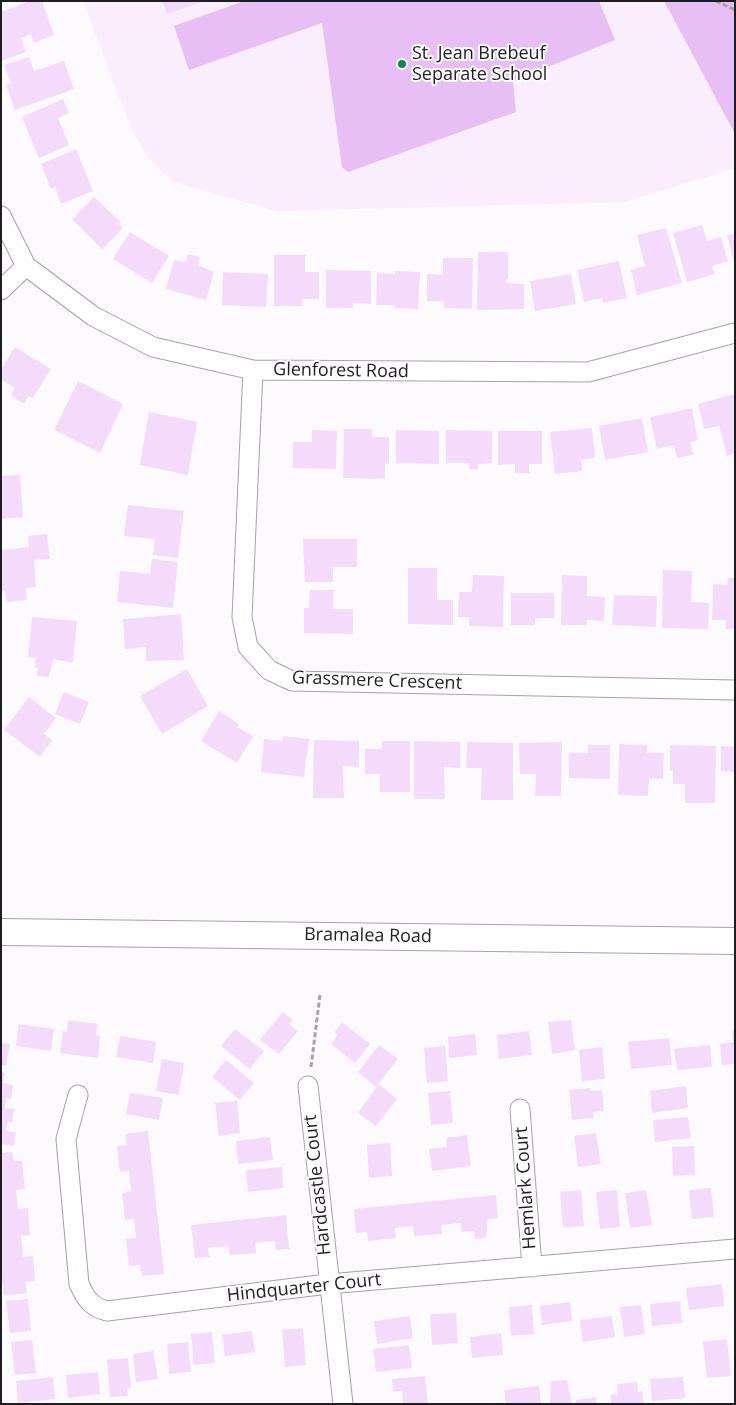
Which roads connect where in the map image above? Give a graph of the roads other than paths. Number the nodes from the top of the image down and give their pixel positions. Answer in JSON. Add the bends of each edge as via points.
{"nodes":[{"id":1,"x":1,"y":216,"type":"edge"},
{"id":2,"x":26,"y":266,"type":"junction"},
{"id":3,"x":1,"y":290,"type":"edge"},
{"id":4,"x":735,"y":334,"type":"edge"},
{"id":5,"x":253,"y":370,"type":"junction"},
{"id":6,"x":735,"y":690,"type":"edge"},
{"id":7,"x":1,"y":932,"type":"edge"},
{"id":8,"x":735,"y":941,"type":"edge"},
{"id":9,"x":308,"y":1086,"type":"road end"},
{"id":10,"x":78,"y":1095,"type":"dead end"},
{"id":11,"x":520,"y":1109,"type":"dead end"},
{"id":12,"x":735,"y":1248,"type":"edge"},
{"id":13,"x":532,"y":1267,"type":"junction"},
{"id":14,"x":328,"y":1284,"type":"junction"},
{"id":15,"x":343,"y":1404,"type":"edge"}],
"edges":[{"from":1,"to":2,"type":"street","name":"Glenforest Road"},
{"from":2,"to":3,"type":"street"},
{"from":2,"to":5,"type":"street","name":"Glenforest Road","via":[[93,316],[153,347]]},
{"from":4,"to":5,"type":"street","name":"Glenforest Road","via":[[588,372]]},
{"from":5,"to":6,"type":"street","name":"Grassmere Crescent","via":[[242,617],[248,647],[269,670],[292,681]]},
{"from":7,"to":8,"type":"main road","name":"Bramalea Road"},
{"from":9,"to":14,"type":"street","name":"Hardcastle Court"},
{"from":10,"to":14,"type":"street","name":"Hindquarter Court","via":[[66,1139],[79,1284],[95,1308],[107,1312]]},
{"from":11,"to":13,"type":"street","name":"Hemlark Court"},
{"from":12,"to":13,"type":"street","name":"Hindquarter Court"},
{"from":13,"to":14,"type":"street","name":"Hindquarter Court"},
{"from":14,"to":15,"type":"street","name":"Hardcastle Court"}]}
